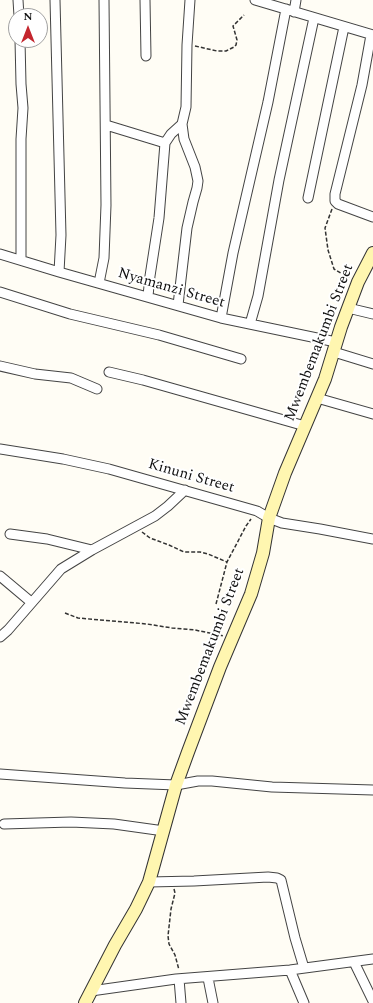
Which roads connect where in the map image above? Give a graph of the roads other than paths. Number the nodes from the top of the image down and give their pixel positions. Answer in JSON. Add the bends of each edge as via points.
{"nodes":[{"id":1,"x":55,"y":0,"type":"edge"},
{"id":2,"x":104,"y":0,"type":"edge"},
{"id":3,"x":145,"y":0,"type":"edge"},
{"id":4,"x":190,"y":0,"type":"edge"},
{"id":5,"x":254,"y":0,"type":"edge"},
{"id":6,"x":296,"y":0,"type":"edge"},
{"id":7,"x":290,"y":11,"type":"junction"},
{"id":8,"x":314,"y":18,"type":"junction"},
{"id":9,"x":344,"y":27,"type":"junction"},
{"id":10,"x":372,"y":35,"type":"edge"},
{"id":11,"x":20,"y":48,"type":"edge"},
{"id":12,"x":146,"y":56,"type":"dead end"},
{"id":13,"x":182,"y":124,"type":"junction"},
{"id":14,"x":106,"y":125,"type":"junction"},
{"id":15,"x":165,"y":143,"type":"junction"},
{"id":16,"x":308,"y":198,"type":"dead end"},
{"id":17,"x":373,"y":217,"type":"edge"},
{"id":18,"x":373,"y":253,"type":"edge"},
{"id":19,"x":0,"y":254,"type":"edge"},
{"id":20,"x":21,"y":260,"type":"junction"},
{"id":21,"x":59,"y":272,"type":"junction"},
{"id":22,"x":99,"y":283,"type":"junction"},
{"id":23,"x":0,"y":292,"type":"edge"},
{"id":24,"x":148,"y":296,"type":"junction"},
{"id":25,"x":178,"y":304,"type":"junction"},
{"id":26,"x":348,"y":308,"type":"junction"},
{"id":27,"x":373,"y":314,"type":"edge"},
{"id":28,"x":221,"y":318,"type":"junction"},
{"id":29,"x":250,"y":324,"type":"junction"},
{"id":30,"x":335,"y":347,"type":"junction"},
{"id":31,"x":241,"y":359,"type":"dead end"},
{"id":32,"x":373,"y":364,"type":"edge"},
{"id":33,"x":0,"y":366,"type":"edge"},
{"id":34,"x":109,"y":372,"type":"dead end"},
{"id":35,"x":97,"y":389,"type":"dead end"},
{"id":36,"x":318,"y":398,"type":"junction"},
{"id":37,"x":373,"y":414,"type":"edge"},
{"id":38,"x":304,"y":426,"type":"junction"},
{"id":39,"x":0,"y":449,"type":"edge"},
{"id":40,"x":185,"y":490,"type":"junction"},
{"id":41,"x":269,"y":518,"type":"junction"},
{"id":42,"x":10,"y":534,"type":"dead end"},
{"id":43,"x":373,"y":539,"type":"edge"},
{"id":44,"x":92,"y":550,"type":"junction"},
{"id":45,"x":0,"y":576,"type":"edge"},
{"id":46,"x":31,"y":602,"type":"junction"},
{"id":47,"x":0,"y":637,"type":"edge"},
{"id":48,"x":0,"y":774,"type":"edge"},
{"id":49,"x":176,"y":785,"type":"junction"},
{"id":50,"x":373,"y":790,"type":"edge"},
{"id":51,"x":4,"y":824,"type":"dead end"},
{"id":52,"x":164,"y":831,"type":"junction"},
{"id":53,"x":149,"y":882,"type":"junction"},
{"id":54,"x":373,"y":959,"type":"edge"},
{"id":55,"x":354,"y":962,"type":"junction"},
{"id":56,"x":304,"y":968,"type":"junction"},
{"id":57,"x":290,"y":970,"type":"junction"},
{"id":58,"x":208,"y":978,"type":"junction"},
{"id":59,"x":178,"y":979,"type":"junction"},
{"id":60,"x":91,"y":991,"type":"junction"},
{"id":61,"x":373,"y":1001,"type":"edge"},
{"id":62,"x":85,"y":1003,"type":"edge"},
{"id":63,"x":181,"y":1003,"type":"edge"},
{"id":64,"x":213,"y":1003,"type":"edge"},
{"id":65,"x":304,"y":1003,"type":"edge"}],
"edges":[{"from":1,"to":21,"type":"street","via":[[61,235]]},
{"from":2,"to":14,"type":"street"},
{"from":3,"to":12,"type":"street"},
{"from":4,"to":13,"type":"street","via":[[186,107]]},
{"from":5,"to":7,"type":"street"},
{"from":6,"to":7,"type":"street"},
{"from":7,"to":8,"type":"street"},
{"from":7,"to":28,"type":"street","via":[[233,253]]},
{"from":8,"to":9,"type":"street"},
{"from":8,"to":29,"type":"street","via":[[258,296]]},
{"from":9,"to":10,"type":"street"},
{"from":9,"to":16,"type":"street"},
{"from":10,"to":17,"type":"street","via":[[335,201]]},
{"from":11,"to":20,"type":"street","via":[[23,108]]},
{"from":13,"to":15,"type":"street"},
{"from":13,"to":25,"type":"street","via":[[184,140],[195,167],[198,188],[192,202],[187,228]]},
{"from":14,"to":15,"type":"street"},
{"from":14,"to":22,"type":"street","via":[[106,224]]},
{"from":15,"to":24,"type":"street","via":[[159,218]]},
{"from":18,"to":26,"type":"street","name":"Mwembemakumbi Street"},
{"from":19,"to":20,"type":"street","name":"Nyamanzi Street"},
{"from":20,"to":21,"type":"street","name":"Nyamanzi Street"},
{"from":21,"to":22,"type":"street","name":"Nyamanzi Street"},
{"from":22,"to":24,"type":"street","name":"Nyamanzi Street"},
{"from":23,"to":31,"type":"street","via":[[70,314],[159,335]]},
{"from":24,"to":25,"type":"street","name":"Nyamanzi Street"},
{"from":25,"to":28,"type":"street","name":"Nyamanzi Street"},
{"from":26,"to":27,"type":"street"},
{"from":26,"to":30,"type":"street","name":"Mwembemakumbi Street"},
{"from":28,"to":29,"type":"street","name":"Nyamanzi Street"},
{"from":29,"to":30,"type":"street","name":"Nyamanzi Street"},
{"from":30,"to":32,"type":"street","name":"Nyamanzi Street"},
{"from":30,"to":36,"type":"street","name":"Mwembemakumbi Street"},
{"from":33,"to":35,"type":"street","via":[[35,374],[71,378]]},
{"from":34,"to":38,"type":"street"},
{"from":36,"to":37,"type":"street"},
{"from":36,"to":38,"type":"street","name":"Mwembemakumbi Street"},
{"from":38,"to":41,"type":"street","name":"Mwembemakumbi Street"},
{"from":39,"to":40,"type":"street","name":"Kinuni Street","via":[[90,464]]},
{"from":40,"to":41,"type":"street","name":"Kinuni Street","via":[[257,511]]},
{"from":40,"to":44,"type":"street","via":[[155,516]]},
{"from":41,"to":43,"type":"street","name":"Kinuni Street","via":[[282,523]]},
{"from":41,"to":49,"type":"street","name":"Mwembemakumbi Street","via":[[252,594],[231,638]]},
{"from":42,"to":44,"type":"street","via":[[47,539]]},
{"from":44,"to":46,"type":"street","via":[[61,569]]},
{"from":45,"to":46,"type":"street"},
{"from":46,"to":47,"type":"street"},
{"from":48,"to":49,"type":"street"},
{"from":49,"to":50,"type":"street","via":[[212,781],[272,787]]},
{"from":49,"to":52,"type":"street","name":"Mwembemakumbi Street"},
{"from":51,"to":52,"type":"street","via":[[72,822],[134,826]]},
{"from":52,"to":53,"type":"street","name":"Mwembemakumbi Street"},
{"from":53,"to":56,"type":"street","via":[[268,877],[281,880]]},
{"from":53,"to":60,"type":"street","name":"Mwembemakumbi Street"},
{"from":54,"to":55,"type":"street"},
{"from":55,"to":56,"type":"street"},
{"from":55,"to":61,"type":"street"},
{"from":56,"to":57,"type":"street"},
{"from":57,"to":58,"type":"street"},
{"from":57,"to":65,"type":"street"},
{"from":58,"to":59,"type":"street"},
{"from":58,"to":64,"type":"street"},
{"from":59,"to":60,"type":"street"},
{"from":59,"to":63,"type":"street"},
{"from":60,"to":62,"type":"street","name":"Mwembemakumbi Street"}]}
